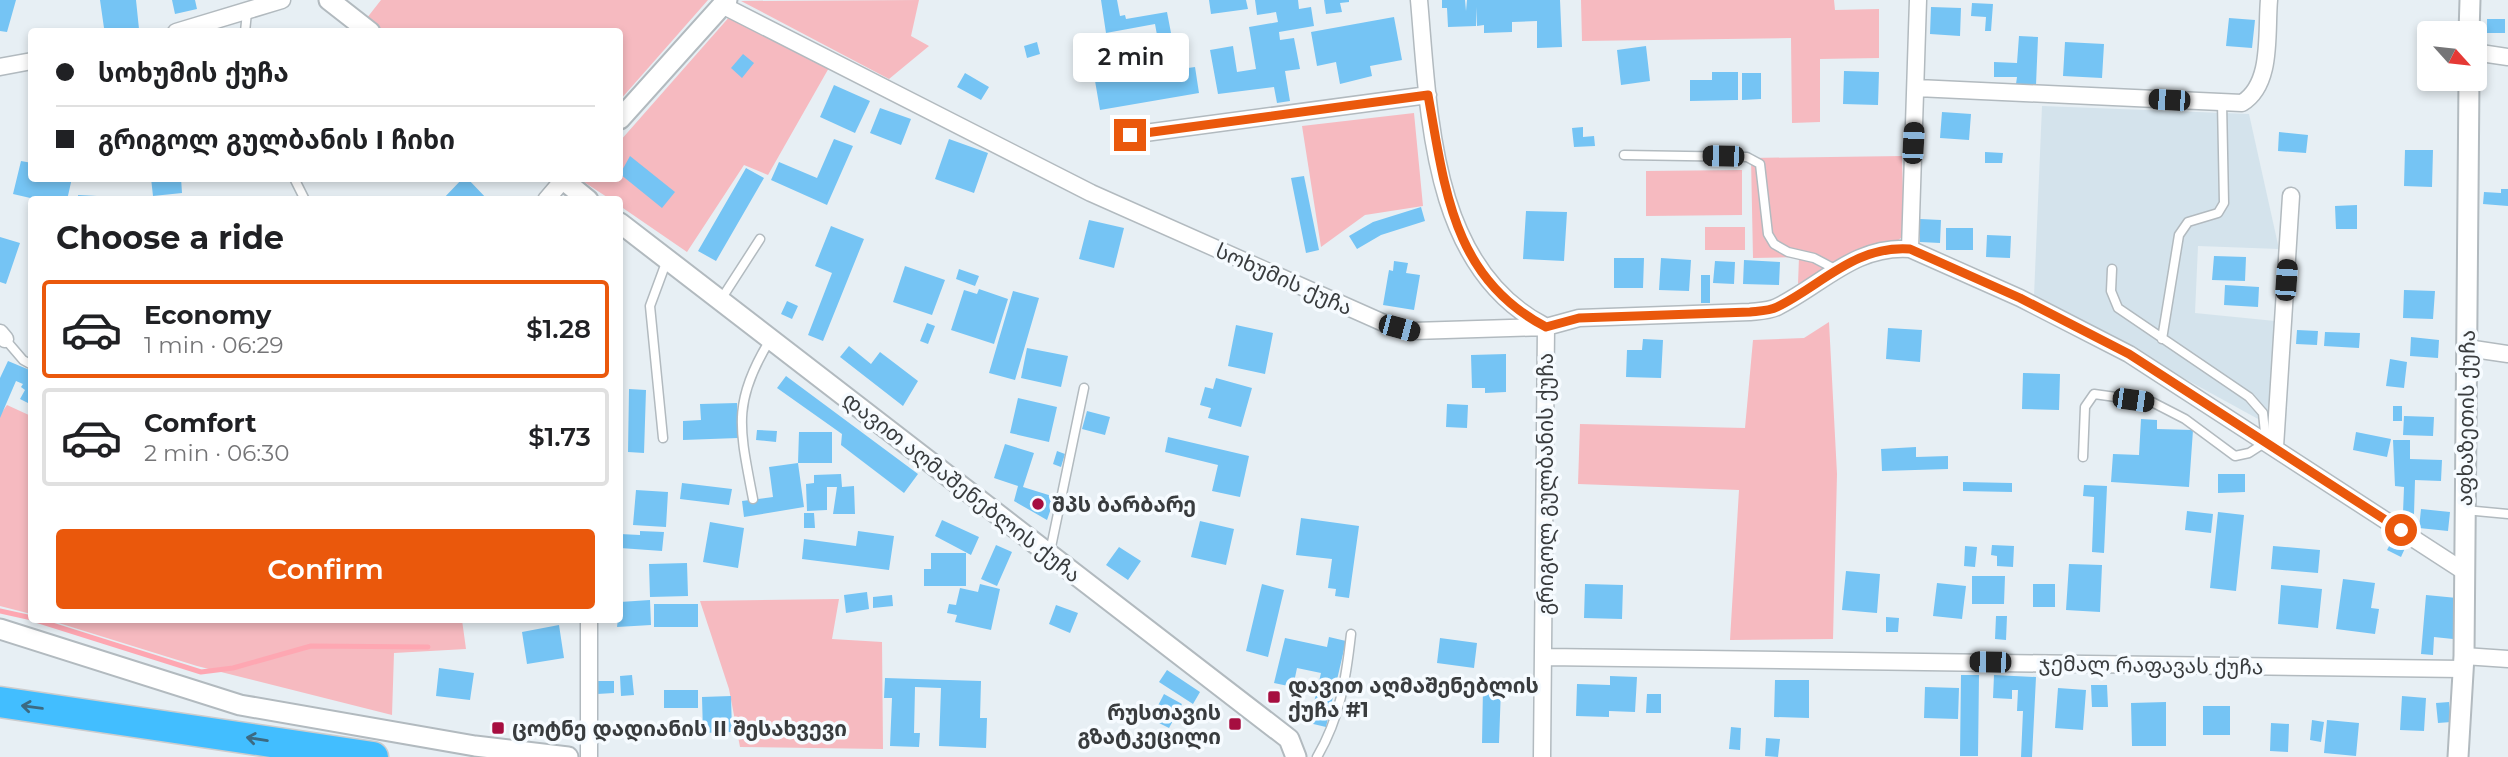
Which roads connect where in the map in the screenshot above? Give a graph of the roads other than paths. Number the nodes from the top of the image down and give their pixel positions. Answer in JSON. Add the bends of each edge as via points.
{"nodes":[{"id":1,"x":282,"y":0,"type":"edge"},
{"id":2,"x":329,"y":0,"type":"edge"},
{"id":3,"x":1419,"y":0,"type":"edge"},
{"id":4,"x":1918,"y":0,"type":"edge"},
{"id":5,"x":2269,"y":0,"type":"edge"},
{"id":6,"x":2470,"y":0,"type":"edge"},
{"id":7,"x":725,"y":3,"type":"edge"},
{"id":8,"x":247,"y":12,"type":"junction"},
{"id":9,"x":2469,"y":21,"type":"edge"},
{"id":10,"x":190,"y":28,"type":"edge"},
{"id":11,"x":245,"y":28,"type":"edge"},
{"id":12,"x":365,"y":28,"type":"edge"},
{"id":13,"x":0,"y":52,"type":"edge"},
{"id":14,"x":2487,"y":54,"type":"edge"},
{"id":15,"x":2508,"y":57,"type":"edge"},
{"id":16,"x":27,"y":61,"type":"edge"},
{"id":17,"x":0,"y":67,"type":"edge"},
{"id":18,"x":1916,"y":88,"type":"junction"},
{"id":19,"x":2469,"y":91,"type":"edge"},
{"id":20,"x":1428,"y":95,"type":"junction"},
{"id":21,"x":2222,"y":102,"type":"junction"},
{"id":22,"x":623,"y":116,"type":"edge"},
{"id":23,"x":1130,"y":135,"type":"dead end"},
{"id":24,"x":1624,"y":155,"type":"dead end"},
{"id":25,"x":561,"y":182,"type":"edge"},
{"id":26,"x":567,"y":182,"type":"edge"},
{"id":27,"x":549,"y":196,"type":"edge"},
{"id":28,"x":583,"y":196,"type":"edge"},
{"id":29,"x":2291,"y":196,"type":"dead end"},
{"id":30,"x":623,"y":225,"type":"edge"},
{"id":31,"x":760,"y":239,"type":"dead end"},
{"id":32,"x":1910,"y":249,"type":"junction"},
{"id":33,"x":667,"y":260,"type":"junction"},
{"id":34,"x":1835,"y":269,"type":"junction"},
{"id":35,"x":2112,"y":270,"type":"dead end"},
{"id":36,"x":720,"y":301,"type":"junction"},
{"id":37,"x":1546,"y":327,"type":"junction"},
{"id":38,"x":2,"y":336,"type":"edge"},
{"id":39,"x":2162,"y":339,"type":"junction"},
{"id":40,"x":770,"y":340,"type":"junction"},
{"id":41,"x":2467,"y":348,"type":"junction"},
{"id":42,"x":2508,"y":354,"type":"edge"},
{"id":43,"x":28,"y":363,"type":"edge"},
{"id":44,"x":1084,"y":388,"type":"dead end"},
{"id":45,"x":663,"y":438,"type":"dead end"},
{"id":46,"x":2270,"y":444,"type":"junction"},
{"id":47,"x":2083,"y":457,"type":"dead end"},
{"id":48,"x":753,"y":499,"type":"dead end"},
{"id":49,"x":2465,"y":510,"type":"junction"},
{"id":50,"x":2508,"y":514,"type":"edge"},
{"id":51,"x":1050,"y":555,"type":"junction"},
{"id":52,"x":2465,"y":572,"type":"junction"},
{"id":53,"x":589,"y":623,"type":"edge"},
{"id":54,"x":0,"y":629,"type":"edge"},
{"id":55,"x":1351,"y":634,"type":"dead end"},
{"id":56,"x":1545,"y":657,"type":"junction"},
{"id":57,"x":2508,"y":659,"type":"edge"},
{"id":58,"x":2463,"y":662,"type":"junction"},
{"id":59,"x":0,"y":702,"type":"edge"},
{"id":60,"x":373,"y":757,"type":"edge"},
{"id":61,"x":568,"y":757,"type":"edge"},
{"id":62,"x":589,"y":757,"type":"edge"},
{"id":63,"x":1296,"y":757,"type":"edge"},
{"id":64,"x":1317,"y":757,"type":"edge"},
{"id":65,"x":1542,"y":757,"type":"edge"},
{"id":66,"x":2458,"y":757,"type":"edge"}],
"edges":[{"from":1,"to":8,"type":"street"},
{"from":2,"to":12,"type":"street"},
{"from":3,"to":20,"type":"street","name":"გრიგოლ გულბანის ქუჩა"},
{"from":4,"to":18,"type":"street"},
{"from":5,"to":21,"type":"street","via":[[2263,77],[2255,95],[2242,103]]},
{"from":6,"to":9,"type":"street"},
{"from":7,"to":22,"type":"street"},
{"from":7,"to":37,"type":"street","name":"სოხუმის ქუჩა","via":[[1091,192],[1386,324],[1413,331]]},
{"from":8,"to":10,"type":"street"},
{"from":8,"to":11,"type":"lane"},
{"from":13,"to":16,"type":"street"},
{"from":14,"to":15,"type":"street"},
{"from":16,"to":17,"type":"street"},
{"from":18,"to":21,"type":"street"},
{"from":18,"to":32,"type":"street"},
{"from":19,"to":41,"type":"street","name":"აფხაზეთის ქუჩა"},
{"from":20,"to":23,"type":"street"},
{"from":20,"to":37,"type":"street","name":"გრიგოლ გულბანის ქუჩა","via":[[1448,206],[1463,241],[1483,275],[1524,315]]},
{"from":21,"to":39,"type":"lane","via":[[2224,203],[2218,213],[2188,222],[2179,235]]},
{"from":24,"to":34,"type":"lane","via":[[1747,157],[1760,164],[1768,234],[1774,244]]},
{"from":25,"to":27,"type":"street"},
{"from":26,"to":28,"type":"street"},
{"from":29,"to":46,"type":"street"},
{"from":30,"to":33,"type":"street","name":"დავით აღმაშენებლის ქუჩა"},
{"from":31,"to":36,"type":"lane"},
{"from":32,"to":34,"type":"street","name":"სოხუმის ქუჩა","via":[[1891,248]]},
{"from":32,"to":46,"type":"street","via":[[2129,354]]},
{"from":33,"to":36,"type":"street","name":"დავით აღმაშენებლის ქუჩა"},
{"from":33,"to":45,"type":"lane","via":[[650,306]]},
{"from":34,"to":37,"type":"street","name":"სოხუმის ქუჩა","via":[[1775,308],[1579,318]]},
{"from":35,"to":39,"type":"lane","via":[[2111,291],[2118,308]]},
{"from":36,"to":40,"type":"street","name":"დავით აღმაშენებლის ქუჩა"},
{"from":37,"to":56,"type":"street","name":"გრიგოლ გულბანის ქუჩა"},
{"from":38,"to":43,"type":"lane"},
{"from":39,"to":46,"type":"lane","via":[[2249,397],[2263,414]]},
{"from":40,"to":48,"type":"lane","via":[[746,388],[740,428]]},
{"from":40,"to":51,"type":"street","name":"დავით აღმაშენებლის ქუჩა"},
{"from":41,"to":42,"type":"street"},
{"from":41,"to":49,"type":"street","name":"აფხაზეთის ქუჩა"},
{"from":44,"to":51,"type":"lane"},
{"from":46,"to":47,"type":"lane","via":[[2235,456],[2185,419],[2152,402],[2094,394],[2085,407]]},
{"from":46,"to":52,"type":"street"},
{"from":49,"to":50,"type":"lane"},
{"from":49,"to":52,"type":"street","name":"აფხაზეთის ქუჩა"},
{"from":51,"to":63,"type":"street","name":"დავით აღმაშენებლის ქუჩა","via":[[1289,739]]},
{"from":52,"to":58,"type":"street","name":"აფხაზეთის ქუჩა"},
{"from":53,"to":62,"type":"street"},
{"from":54,"to":61,"type":"street","via":[[240,705],[475,746]]},
{"from":55,"to":64,"type":"lane","via":[[1344,693]]},
{"from":56,"to":58,"type":"street","name":"ჯემალ რაფავას ქუჩა"},
{"from":56,"to":65,"type":"street","name":"გრიგოლ გულბანის ქუჩა"},
{"from":57,"to":58,"type":"street","name":"ჯემალ რაფავას ქუჩა"},
{"from":58,"to":66,"type":"street","name":"აფხაზეთის ქუჩა"},
{"from":60,"to":59,"type":"highway","one_way":true}]}
